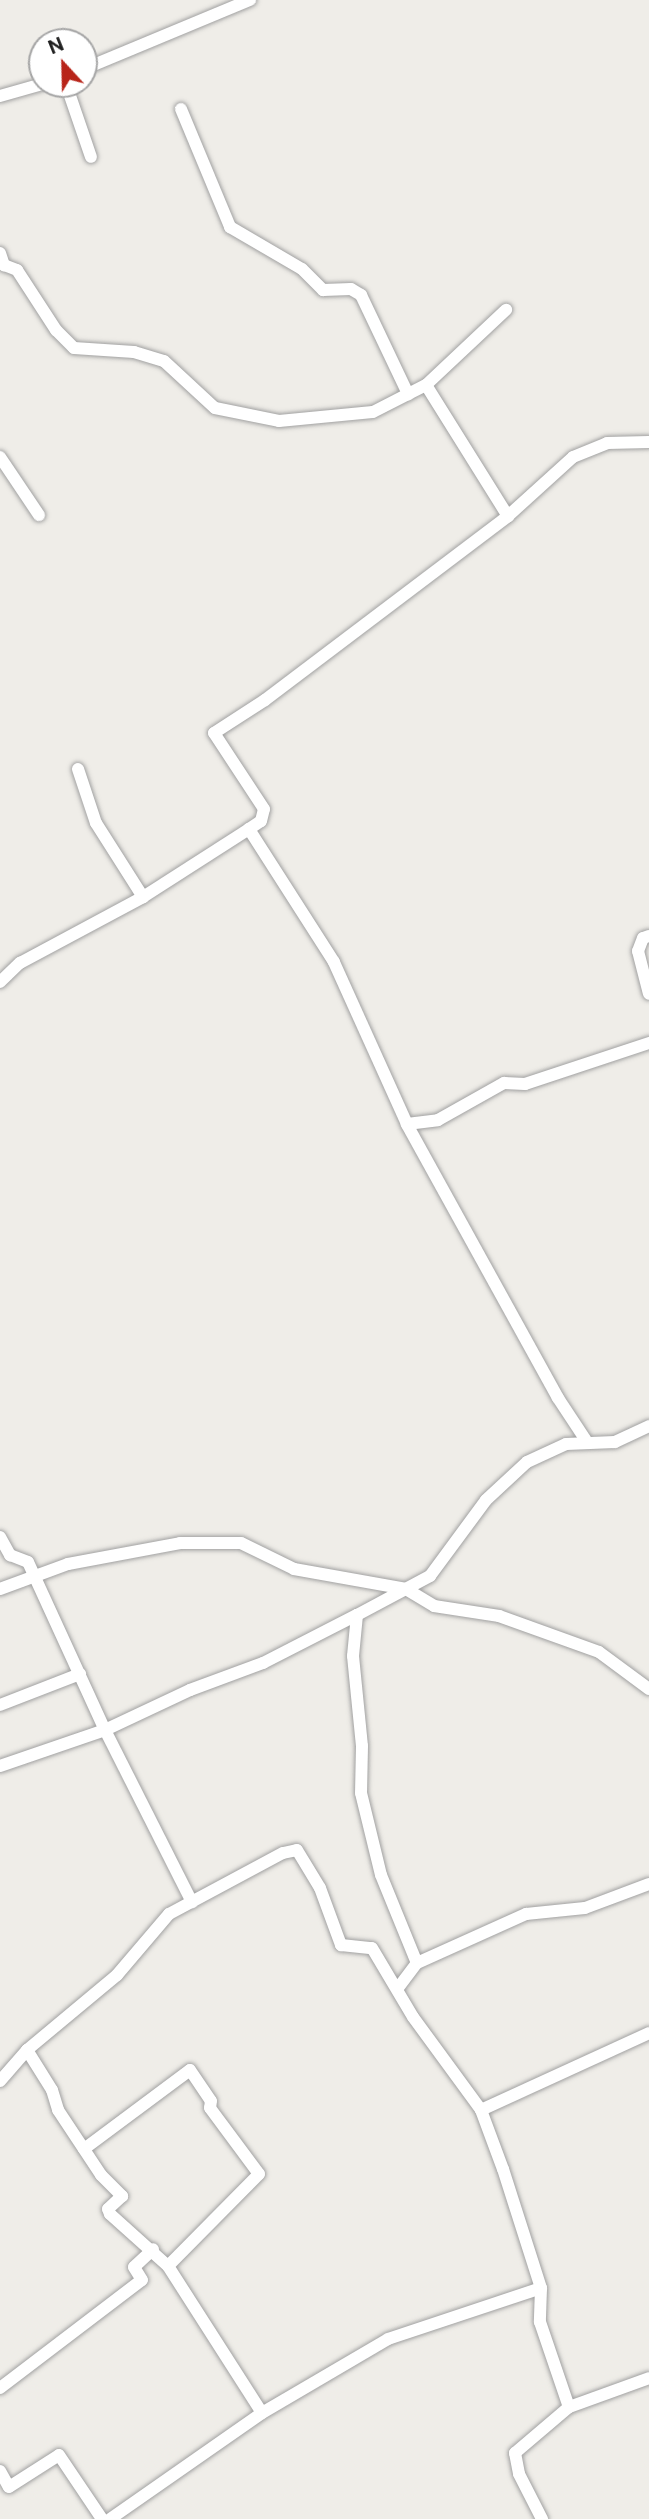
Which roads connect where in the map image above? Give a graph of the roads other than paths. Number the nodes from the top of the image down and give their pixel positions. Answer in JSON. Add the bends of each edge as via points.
{"nodes":[{"id":1,"x":250,"y":0,"type":"edge"},
{"id":2,"x":98,"y":63,"type":"edge"},
{"id":3,"x":28,"y":88,"type":"edge"},
{"id":4,"x":0,"y":96,"type":"edge"},
{"id":5,"x":71,"y":98,"type":"edge"},
{"id":6,"x":181,"y":108,"type":"dead end"},
{"id":7,"x":91,"y":157,"type":"dead end"},
{"id":8,"x":0,"y":253,"type":"edge"},
{"id":9,"x":506,"y":310,"type":"dead end"},
{"id":10,"x":426,"y":385,"type":"junction"},
{"id":11,"x":408,"y":394,"type":"junction"},
{"id":12,"x":649,"y":442,"type":"edge"},
{"id":13,"x":0,"y":457,"type":"edge"},
{"id":14,"x":39,"y":515,"type":"dead end"},
{"id":15,"x":508,"y":516,"type":"junction"},
{"id":16,"x":78,"y":769,"type":"dead end"},
{"id":17,"x":249,"y":829,"type":"junction"},
{"id":18,"x":143,"y":897,"type":"junction"},
{"id":19,"x":649,"y":936,"type":"edge"},
{"id":20,"x":0,"y":982,"type":"edge"},
{"id":21,"x":649,"y":994,"type":"edge"},
{"id":22,"x":649,"y":1043,"type":"edge"},
{"id":23,"x":407,"y":1124,"type":"junction"},
{"id":24,"x":649,"y":1426,"type":"edge"},
{"id":25,"x":587,"y":1441,"type":"junction"},
{"id":26,"x":0,"y":1537,"type":"edge"},
{"id":27,"x":34,"y":1579,"type":"junction"},
{"id":28,"x":406,"y":1588,"type":"junction"},
{"id":29,"x":0,"y":1589,"type":"edge"},
{"id":30,"x":357,"y":1615,"type":"junction"},
{"id":31,"x":80,"y":1674,"type":"junction"},
{"id":32,"x":646,"y":1685,"type":"edge"},
{"id":33,"x":0,"y":1705,"type":"edge"},
{"id":34,"x":105,"y":1730,"type":"junction"},
{"id":35,"x":0,"y":1766,"type":"edge"},
{"id":36,"x":649,"y":1884,"type":"edge"},
{"id":37,"x":192,"y":1902,"type":"junction"},
{"id":38,"x":417,"y":1963,"type":"junction"},
{"id":39,"x":398,"y":1989,"type":"junction"},
{"id":40,"x":649,"y":2033,"type":"edge"},
{"id":41,"x":27,"y":2050,"type":"junction"},
{"id":42,"x":0,"y":2081,"type":"edge"},
{"id":43,"x":481,"y":2110,"type":"junction"},
{"id":44,"x":84,"y":2149,"type":"junction"},
{"id":45,"x":153,"y":2249,"type":"junction"},
{"id":46,"x":168,"y":2266,"type":"junction"},
{"id":47,"x":541,"y":2288,"type":"junction"},
{"id":48,"x":649,"y":2378,"type":"edge"},
{"id":49,"x":0,"y":2388,"type":"edge"},
{"id":50,"x":569,"y":2407,"type":"junction"},
{"id":51,"x":262,"y":2413,"type":"junction"},
{"id":52,"x":0,"y":2471,"type":"edge"},
{"id":53,"x":102,"y":2519,"type":"edge"},
{"id":54,"x":110,"y":2519,"type":"edge"},
{"id":55,"x":542,"y":2519,"type":"edge"}],
"edges":[{"from":1,"to":2,"type":"street"},
{"from":3,"to":4,"type":"street"},
{"from":5,"to":7,"type":"street"},
{"from":6,"to":11,"type":"street","via":[[230,226],[302,269],[323,290],[351,289],[361,295]]},
{"from":8,"to":11,"type":"street","via":[[4,265],[17,270],[56,330],[74,348],[134,352],[164,361],[215,408],[279,421],[321,420],[373,412]]},
{"from":9,"to":10,"type":"street"},
{"from":10,"to":11,"type":"street"},
{"from":10,"to":15,"type":"street"},
{"from":12,"to":15,"type":"street","via":[[607,443],[573,457]]},
{"from":13,"to":14,"type":"street"},
{"from":15,"to":17,"type":"street","via":[[214,733],[264,809],[261,821]]},
{"from":16,"to":18,"type":"street","via":[[96,822]]},
{"from":17,"to":18,"type":"street"},
{"from":17,"to":23,"type":"street","via":[[334,962]]},
{"from":18,"to":20,"type":"street","via":[[20,964]]},
{"from":19,"to":21,"type":"street","via":[[643,938],[638,951]]},
{"from":22,"to":23,"type":"street","via":[[525,1084],[504,1083],[438,1121]]},
{"from":23,"to":25,"type":"street","via":[[558,1398]]},
{"from":24,"to":25,"type":"street","via":[[615,1441]]},
{"from":25,"to":28,"type":"street","via":[[566,1444],[527,1462],[486,1500],[430,1576]]},
{"from":26,"to":27,"type":"street","via":[[10,1555],[28,1562]]},
{"from":27,"to":28,"type":"street","via":[[68,1564],[180,1543],[241,1544],[294,1569]]},
{"from":27,"to":29,"type":"street"},
{"from":27,"to":31,"type":"street"},
{"from":28,"to":30,"type":"street"},
{"from":28,"to":32,"type":"street","via":[[434,1606],[499,1616],[600,1652]]},
{"from":30,"to":34,"type":"street","via":[[263,1663],[190,1690]]},
{"from":30,"to":38,"type":"street","via":[[353,1666],[362,1746],[360,1793],[381,1875]]},
{"from":31,"to":33,"type":"street"},
{"from":31,"to":34,"type":"street"},
{"from":34,"to":35,"type":"street"},
{"from":34,"to":37,"type":"street"},
{"from":36,"to":38,"type":"street","via":[[585,1908],[526,1914]]},
{"from":37,"to":39,"type":"street","via":[[283,1853],[297,1850],[320,1888],[341,1945],[372,1948]]},
{"from":37,"to":41,"type":"street","via":[[169,1914],[117,1975]]},
{"from":38,"to":39,"type":"street"},
{"from":39,"to":43,"type":"street"},
{"from":40,"to":43,"type":"street"},
{"from":41,"to":42,"type":"street"},
{"from":41,"to":44,"type":"street"},
{"from":43,"to":47,"type":"street"},
{"from":44,"to":45,"type":"street","via":[[122,2196],[108,2209],[110,2214]]},
{"from":44,"to":46,"type":"street","via":[[190,2070],[211,2101],[210,2108],[259,2174]]},
{"from":45,"to":46,"type":"street"},
{"from":45,"to":49,"type":"street","via":[[134,2267],[142,2280]]},
{"from":46,"to":51,"type":"street"},
{"from":47,"to":50,"type":"street","via":[[540,2322]]},
{"from":47,"to":51,"type":"street","via":[[388,2339]]},
{"from":48,"to":50,"type":"street"},
{"from":50,"to":55,"type":"street","via":[[515,2452],[519,2474]]},
{"from":51,"to":54,"type":"street"},
{"from":52,"to":53,"type":"street","via":[[9,2487],[59,2455]]}]}
